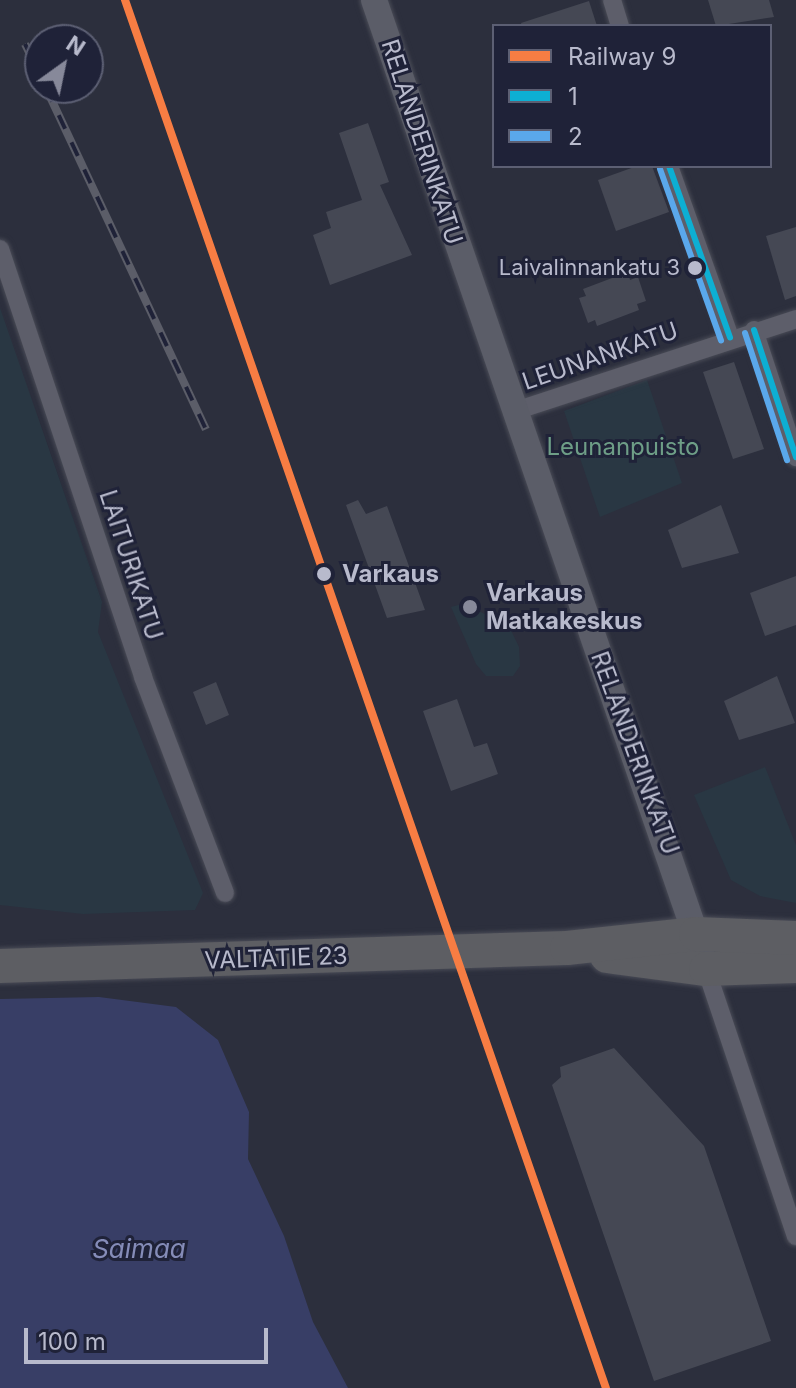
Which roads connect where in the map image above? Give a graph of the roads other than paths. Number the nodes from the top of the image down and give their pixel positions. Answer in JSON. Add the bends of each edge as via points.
{"nodes":[{"id":1,"x":374,"y":0,"type":"edge"},
{"id":2,"x":612,"y":0,"type":"edge"},
{"id":3,"x":619,"y":24,"type":"edge"},
{"id":4,"x":670,"y":168,"type":"edge"},
{"id":5,"x":0,"y":249,"type":"edge"},
{"id":6,"x":796,"y":319,"type":"edge"},
{"id":7,"x":754,"y":330,"type":"junction"},
{"id":8,"x":730,"y":337,"type":"junction"},
{"id":9,"x":512,"y":412,"type":"junction"},
{"id":10,"x":796,"y":457,"type":"edge"},
{"id":11,"x":225,"y":893,"type":"dead end"},
{"id":12,"x":696,"y":934,"type":"junction"},
{"id":13,"x":796,"y":938,"type":"edge"},
{"id":14,"x":560,"y":948,"type":"junction"},
{"id":15,"x":0,"y":966,"type":"edge"},
{"id":16,"x":796,"y":966,"type":"edge"},
{"id":17,"x":706,"y":969,"type":"junction"},
{"id":18,"x":796,"y":1236,"type":"edge"}],
"edges":[{"from":1,"to":9,"type":"main road","name":"RELANDERINKATU"},
{"from":2,"to":3,"type":"street"},
{"from":4,"to":8,"type":"street"},
{"from":5,"to":11,"type":"street","name":"LAITURIKATU","via":[[143,677]]},
{"from":6,"to":7,"type":"street","name":"LEUNANKATU"},
{"from":7,"to":8,"type":"street","name":"LEUNANKATU"},
{"from":7,"to":10,"type":"street"},
{"from":8,"to":9,"type":"street","name":"LEUNANKATU"},
{"from":9,"to":12,"type":"main road","name":"RELANDERINKATU"},
{"from":12,"to":13,"type":"highway","name":"VALTATIE 23"},
{"from":12,"to":14,"type":"highway","name":"VALTATIE 23"},
{"from":12,"to":17,"type":"main road","name":"RELANDERINKATU"},
{"from":14,"to":15,"type":"highway","name":"VALTATIE 23"},
{"from":14,"to":17,"type":"highway","name":"VALTATIE 23"},
{"from":16,"to":17,"type":"highway","name":"VALTATIE 23"},
{"from":17,"to":18,"type":"street","name":"RELANDERINKATU"}]}
